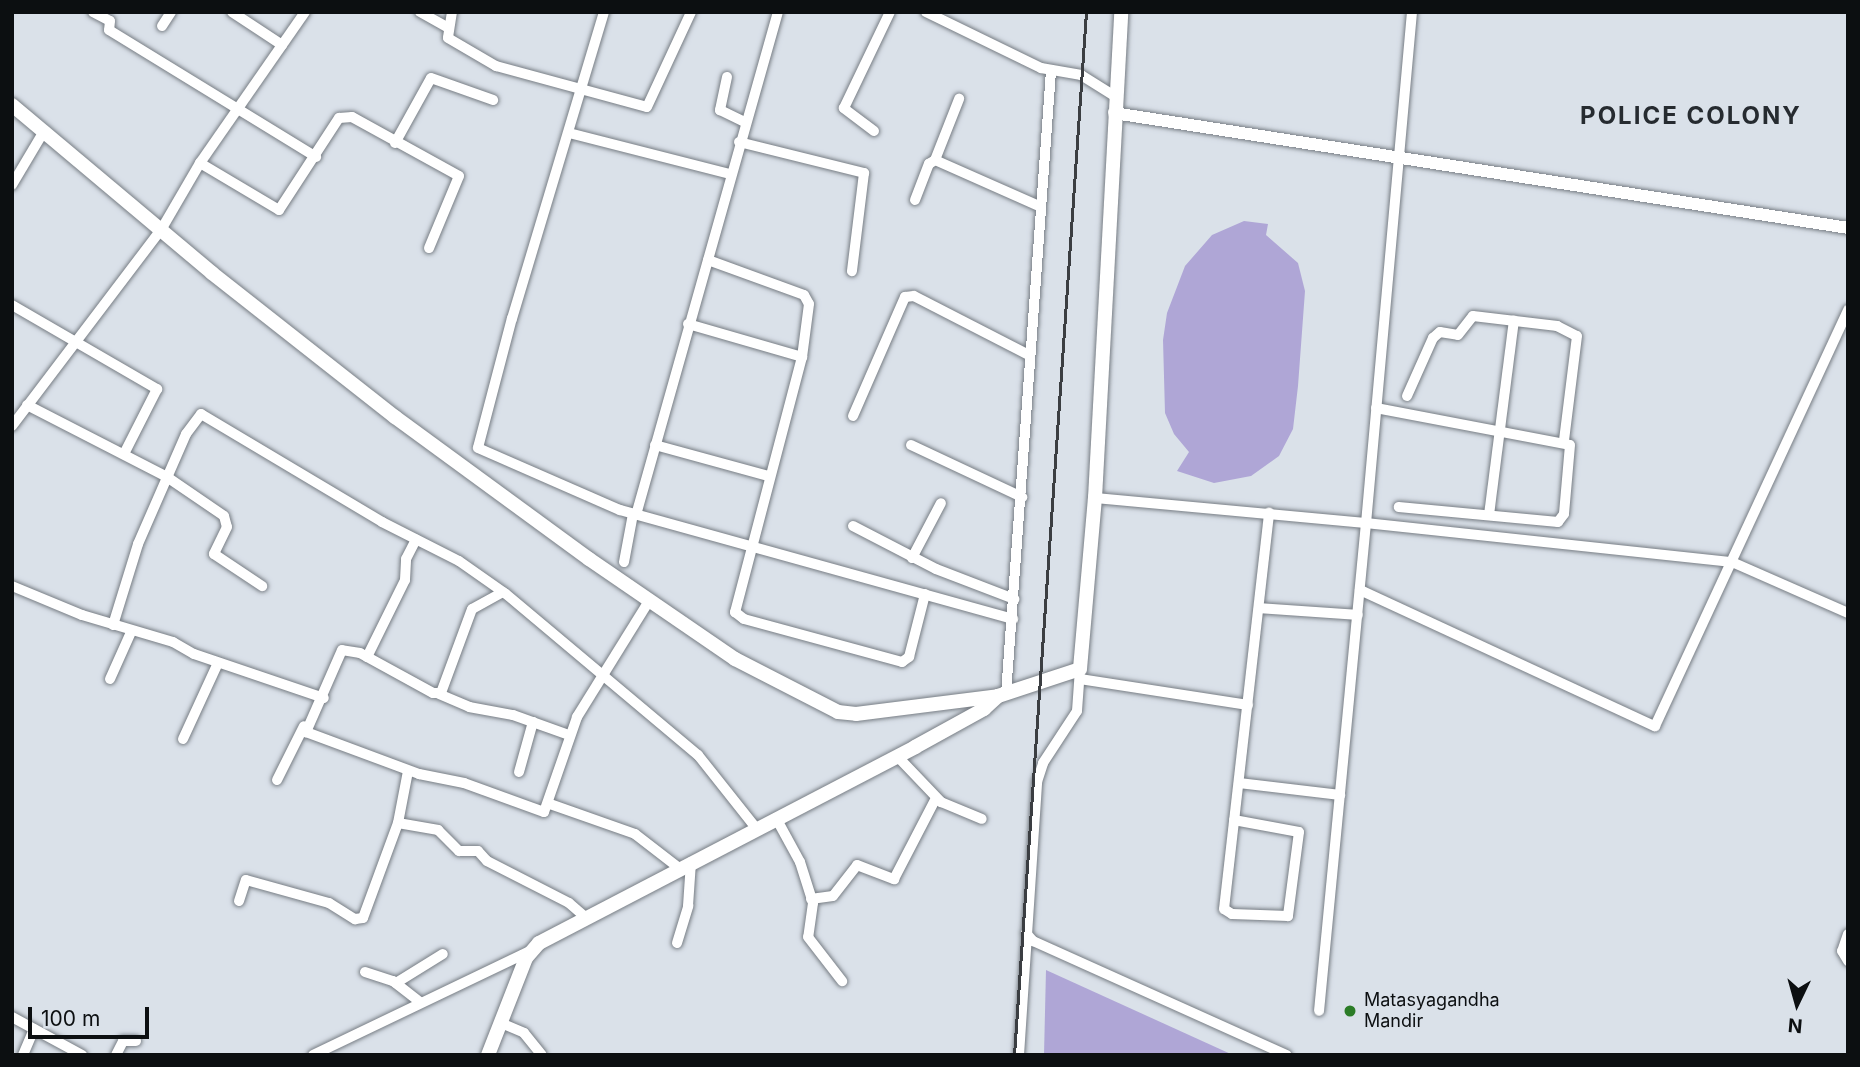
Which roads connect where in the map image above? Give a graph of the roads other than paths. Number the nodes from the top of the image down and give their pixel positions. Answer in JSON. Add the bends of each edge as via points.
{"nodes":[{"id":1,"x":93,"y":12,"type":"edge"},
{"id":2,"x":171,"y":12,"type":"edge"},
{"id":3,"x":232,"y":12,"type":"edge"},
{"id":4,"x":305,"y":12,"type":"edge"},
{"id":5,"x":421,"y":12,"type":"edge"},
{"id":6,"x":452,"y":12,"type":"edge"},
{"id":7,"x":604,"y":12,"type":"edge"},
{"id":8,"x":691,"y":12,"type":"edge"},
{"id":9,"x":778,"y":12,"type":"edge"},
{"id":10,"x":890,"y":12,"type":"edge"},
{"id":11,"x":1121,"y":12,"type":"edge"},
{"id":12,"x":1412,"y":12,"type":"edge"},
{"id":13,"x":933,"y":14,"type":"edge"},
{"id":14,"x":162,"y":26,"type":"dead end"},
{"id":15,"x":447,"y":27,"type":"junction"},
{"id":16,"x":282,"y":45,"type":"junction"},
{"id":17,"x":1051,"y":71,"type":"junction"},
{"id":18,"x":727,"y":77,"type":"dead end"},
{"id":19,"x":582,"y":89,"type":"junction"},
{"id":20,"x":1115,"y":96,"type":"junction"},
{"id":21,"x":959,"y":99,"type":"dead end"},
{"id":22,"x":493,"y":100,"type":"dead end"},
{"id":23,"x":12,"y":104,"type":"edge"},
{"id":24,"x":239,"y":108,"type":"junction"},
{"id":25,"x":1115,"y":113,"type":"junction"},
{"id":26,"x":745,"y":122,"type":"junction"},
{"id":27,"x":44,"y":131,"type":"junction"},
{"id":28,"x":874,"y":131,"type":"dead end"},
{"id":29,"x":569,"y":133,"type":"junction"},
{"id":30,"x":739,"y":142,"type":"junction"},
{"id":31,"x":396,"y":143,"type":"junction"},
{"id":32,"x":1401,"y":155,"type":"junction"},
{"id":33,"x":316,"y":158,"type":"junction"},
{"id":34,"x":935,"y":160,"type":"junction"},
{"id":35,"x":200,"y":163,"type":"junction"},
{"id":36,"x":730,"y":174,"type":"junction"},
{"id":37,"x":12,"y":185,"type":"edge"},
{"id":38,"x":915,"y":200,"type":"dead end"},
{"id":39,"x":1039,"y":205,"type":"junction"},
{"id":40,"x":1848,"y":228,"type":"edge"},
{"id":41,"x":161,"y":230,"type":"junction"},
{"id":42,"x":429,"y":248,"type":"dead end"},
{"id":43,"x":708,"y":260,"type":"junction"},
{"id":44,"x":852,"y":271,"type":"dead end"},
{"id":45,"x":12,"y":305,"type":"edge"},
{"id":46,"x":1848,"y":310,"type":"edge"},
{"id":47,"x":1514,"y":321,"type":"junction"},
{"id":48,"x":688,"y":324,"type":"junction"},
{"id":49,"x":75,"y":342,"type":"junction"},
{"id":50,"x":1029,"y":355,"type":"junction"},
{"id":51,"x":802,"y":357,"type":"junction"},
{"id":52,"x":1407,"y":396,"type":"dead end"},
{"id":53,"x":27,"y":405,"type":"junction"},
{"id":54,"x":1376,"y":408,"type":"junction"},
{"id":55,"x":853,"y":416,"type":"dead end"},
{"id":56,"x":12,"y":426,"type":"edge"},
{"id":57,"x":1498,"y":428,"type":"junction"},
{"id":58,"x":1564,"y":440,"type":"junction"},
{"id":59,"x":655,"y":445,"type":"junction"},
{"id":60,"x":912,"y":445,"type":"dead end"},
{"id":61,"x":124,"y":454,"type":"junction"},
{"id":62,"x":768,"y":476,"type":"junction"},
{"id":63,"x":167,"y":477,"type":"junction"},
{"id":64,"x":1022,"y":497,"type":"junction"},
{"id":65,"x":1095,"y":498,"type":"junction"},
{"id":66,"x":941,"y":503,"type":"dead end"},
{"id":67,"x":1399,"y":507,"type":"dead end"},
{"id":68,"x":1269,"y":513,"type":"junction"},
{"id":69,"x":635,"y":515,"type":"junction"},
{"id":70,"x":1489,"y":515,"type":"junction"},
{"id":71,"x":1366,"y":523,"type":"junction"},
{"id":72,"x":853,"y":526,"type":"dead end"},
{"id":73,"x":416,"y":539,"type":"junction"},
{"id":74,"x":749,"y":546,"type":"junction"},
{"id":75,"x":912,"y":558,"type":"junction"},
{"id":76,"x":624,"y":562,"type":"dead end"},
{"id":77,"x":1732,"y":562,"type":"junction"},
{"id":78,"x":12,"y":586,"type":"edge"},
{"id":79,"x":262,"y":586,"type":"dead end"},
{"id":80,"x":1360,"y":590,"type":"junction"},
{"id":81,"x":503,"y":592,"type":"junction"},
{"id":82,"x":925,"y":594,"type":"junction"},
{"id":83,"x":1014,"y":598,"type":"junction"},
{"id":84,"x":649,"y":601,"type":"junction"},
{"id":85,"x":1259,"y":608,"type":"junction"},
{"id":86,"x":1848,"y":613,"type":"edge"},
{"id":87,"x":1358,"y":615,"type":"junction"},
{"id":88,"x":1013,"y":619,"type":"junction"},
{"id":89,"x":113,"y":625,"type":"junction"},
{"id":90,"x":131,"y":632,"type":"junction"},
{"id":91,"x":367,"y":657,"type":"junction"},
{"id":92,"x":218,"y":663,"type":"junction"},
{"id":93,"x":603,"y":673,"type":"junction"},
{"id":94,"x":1080,"y":674,"type":"junction"},
{"id":95,"x":110,"y":679,"type":"dead end"},
{"id":96,"x":439,"y":694,"type":"junction"},
{"id":97,"x":1002,"y":695,"type":"junction"},
{"id":98,"x":324,"y":698,"type":"junction"},
{"id":99,"x":1248,"y":705,"type":"junction"},
{"id":100,"x":533,"y":722,"type":"junction"},
{"id":101,"x":304,"y":726,"type":"junction"},
{"id":102,"x":569,"y":735,"type":"junction"},
{"id":103,"x":183,"y":739,"type":"dead end"},
{"id":104,"x":897,"y":756,"type":"junction"},
{"id":105,"x":408,"y":771,"type":"junction"},
{"id":106,"x":519,"y":772,"type":"dead end"},
{"id":107,"x":277,"y":780,"type":"dead end"},
{"id":108,"x":1239,"y":783,"type":"junction"},
{"id":109,"x":1340,"y":795,"type":"junction"},
{"id":110,"x":936,"y":798,"type":"junction"},
{"id":111,"x":550,"y":804,"type":"junction"},
{"id":112,"x":775,"y":818,"type":"junction"},
{"id":113,"x":982,"y":819,"type":"dead end"},
{"id":114,"x":1234,"y":820,"type":"junction"},
{"id":115,"x":398,"y":823,"type":"junction"},
{"id":116,"x":756,"y":828,"type":"junction"},
{"id":117,"x":685,"y":864,"type":"junction"},
{"id":118,"x":811,"y":899,"type":"junction"},
{"id":119,"x":239,"y":901,"type":"dead end"},
{"id":120,"x":586,"y":918,"type":"junction"},
{"id":121,"x":1026,"y":933,"type":"junction"},
{"id":122,"x":1848,"y":934,"type":"edge"},
{"id":123,"x":677,"y":943,"type":"dead end"},
{"id":124,"x":530,"y":950,"type":"junction"},
{"id":125,"x":443,"y":954,"type":"dead end"},
{"id":126,"x":1848,"y":961,"type":"edge"},
{"id":127,"x":365,"y":972,"type":"dead end"},
{"id":128,"x":842,"y":981,"type":"dead end"},
{"id":129,"x":396,"y":983,"type":"junction"},
{"id":130,"x":420,"y":1002,"type":"junction"},
{"id":131,"x":1320,"y":1011,"type":"dead end"},
{"id":132,"x":12,"y":1017,"type":"edge"},
{"id":133,"x":501,"y":1023,"type":"junction"},
{"id":134,"x":34,"y":1029,"type":"junction"},
{"id":135,"x":136,"y":1041,"type":"dead end"},
{"id":136,"x":23,"y":1055,"type":"edge"},
{"id":137,"x":82,"y":1055,"type":"edge"},
{"id":138,"x":116,"y":1055,"type":"edge"},
{"id":139,"x":313,"y":1055,"type":"edge"},
{"id":140,"x":488,"y":1055,"type":"edge"},
{"id":141,"x":542,"y":1055,"type":"edge"},
{"id":142,"x":1019,"y":1055,"type":"edge"},
{"id":143,"x":1287,"y":1055,"type":"edge"}],
"edges":[{"from":1,"to":24,"type":"street","via":[[110,21],[108,30]]},
{"from":2,"to":14,"type":"street"},
{"from":3,"to":16,"type":"street"},
{"from":4,"to":16,"type":"street"},
{"from":5,"to":15,"type":"street"},
{"from":6,"to":15,"type":"street"},
{"from":7,"to":19,"type":"street"},
{"from":8,"to":19,"type":"street","via":[[650,106]]},
{"from":9,"to":26,"type":"street"},
{"from":10,"to":28,"type":"street","via":[[845,108],[846,114]]},
{"from":11,"to":20,"type":"main road"},
{"from":12,"to":32,"type":"street"},
{"from":13,"to":17,"type":"street"},
{"from":15,"to":19,"type":"street","via":[[453,43],[496,66]]},
{"from":16,"to":24,"type":"street"},
{"from":17,"to":20,"type":"street","via":[[1081,75]]},
{"from":17,"to":39,"type":"street"},
{"from":18,"to":26,"type":"street","via":[[720,110]]},
{"from":19,"to":29,"type":"street"},
{"from":20,"to":25,"type":"main road"},
{"from":21,"to":34,"type":"street"},
{"from":22,"to":31,"type":"street","via":[[431,78]]},
{"from":23,"to":27,"type":"main road"},
{"from":24,"to":33,"type":"street"},
{"from":24,"to":35,"type":"street"},
{"from":25,"to":32,"type":"street"},
{"from":25,"to":65,"type":"main road"},
{"from":26,"to":30,"type":"street"},
{"from":27,"to":37,"type":"street"},
{"from":27,"to":41,"type":"main road"},
{"from":29,"to":36,"type":"street"},
{"from":29,"to":69,"type":"street","via":[[478,444],[506,463]]},
{"from":30,"to":36,"type":"street"},
{"from":30,"to":44,"type":"street","via":[[864,173]]},
{"from":31,"to":33,"type":"street","via":[[341,115]]},
{"from":31,"to":42,"type":"street","via":[[459,176]]},
{"from":32,"to":40,"type":"street"},
{"from":32,"to":54,"type":"street"},
{"from":33,"to":35,"type":"street","via":[[279,210]]},
{"from":34,"to":38,"type":"street","via":[[929,164]]},
{"from":34,"to":39,"type":"street"},
{"from":35,"to":41,"type":"street"},
{"from":36,"to":43,"type":"street"},
{"from":39,"to":50,"type":"street"},
{"from":41,"to":49,"type":"street"},
{"from":41,"to":84,"type":"main road","via":[[395,417]]},
{"from":43,"to":48,"type":"street"},
{"from":43,"to":51,"type":"street","via":[[804,295],[810,314]]},
{"from":45,"to":49,"type":"street"},
{"from":46,"to":77,"type":"street"},
{"from":47,"to":52,"type":"street","via":[[1473,316],[1458,335],[1437,334]]},
{"from":47,"to":57,"type":"street"},
{"from":47,"to":58,"type":"street","via":[[1557,326],[1577,336]]},
{"from":48,"to":51,"type":"street"},
{"from":48,"to":59,"type":"street"},
{"from":49,"to":53,"type":"street"},
{"from":49,"to":61,"type":"street","via":[[157,388]]},
{"from":50,"to":55,"type":"street","via":[[909,295],[894,311]]},
{"from":50,"to":64,"type":"street"},
{"from":51,"to":62,"type":"street"},
{"from":53,"to":56,"type":"street"},
{"from":53,"to":61,"type":"street"},
{"from":54,"to":57,"type":"street"},
{"from":54,"to":71,"type":"street"},
{"from":57,"to":58,"type":"street"},
{"from":57,"to":70,"type":"street"},
{"from":58,"to":70,"type":"street","via":[[1570,445],[1562,519]]},
{"from":59,"to":62,"type":"street"},
{"from":59,"to":69,"type":"street"},
{"from":60,"to":64,"type":"street"},
{"from":61,"to":63,"type":"street"},
{"from":62,"to":74,"type":"street"},
{"from":63,"to":73,"type":"street","via":[[195,417],[201,414]]},
{"from":63,"to":79,"type":"street","via":[[227,519],[214,554]]},
{"from":63,"to":89,"type":"street","via":[[138,544]]},
{"from":64,"to":83,"type":"street"},
{"from":65,"to":68,"type":"street"},
{"from":65,"to":94,"type":"main road"},
{"from":66,"to":75,"type":"street"},
{"from":67,"to":70,"type":"street"},
{"from":68,"to":71,"type":"street"},
{"from":68,"to":85,"type":"street"},
{"from":69,"to":74,"type":"street"},
{"from":69,"to":76,"type":"street"},
{"from":71,"to":77,"type":"street"},
{"from":71,"to":80,"type":"street"},
{"from":72,"to":75,"type":"street"},
{"from":73,"to":81,"type":"street"},
{"from":73,"to":91,"type":"street","via":[[406,559],[405,580]]},
{"from":74,"to":82,"type":"street"},
{"from":74,"to":82,"type":"street","via":[[734,604],[740,617],[876,655],[907,660]]},
{"from":75,"to":83,"type":"street"},
{"from":77,"to":80,"type":"street","via":[[1660,719],[1651,726]]},
{"from":77,"to":86,"type":"street"},
{"from":78,"to":89,"type":"street"},
{"from":80,"to":87,"type":"street"},
{"from":81,"to":93,"type":"street"},
{"from":81,"to":96,"type":"street","via":[[472,609]]},
{"from":82,"to":88,"type":"street"},
{"from":83,"to":88,"type":"street"},
{"from":84,"to":93,"type":"street"},
{"from":84,"to":97,"type":"main road","via":[[735,659],[838,712],[856,714]]},
{"from":85,"to":87,"type":"street"},
{"from":85,"to":99,"type":"street"},
{"from":87,"to":109,"type":"street"},
{"from":88,"to":97,"type":"street"},
{"from":89,"to":90,"type":"street"},
{"from":90,"to":92,"type":"street","via":[[173,642]]},
{"from":90,"to":95,"type":"street"},
{"from":91,"to":96,"type":"street"},
{"from":91,"to":98,"type":"street","via":[[342,650]]},
{"from":92,"to":98,"type":"street"},
{"from":92,"to":103,"type":"street"},
{"from":93,"to":102,"type":"street"},
{"from":93,"to":116,"type":"street","via":[[698,755]]},
{"from":94,"to":97,"type":"main road"},
{"from":94,"to":99,"type":"street"},
{"from":94,"to":121,"type":"street","via":[[1072,723],[1039,772]]},
{"from":96,"to":100,"type":"street","via":[[469,707]]},
{"from":97,"to":104,"type":"main road"},
{"from":98,"to":101,"type":"street"},
{"from":99,"to":108,"type":"street"},
{"from":100,"to":102,"type":"street"},
{"from":100,"to":106,"type":"street"},
{"from":101,"to":105,"type":"street","via":[[310,735]]},
{"from":101,"to":107,"type":"street"},
{"from":102,"to":111,"type":"street"},
{"from":104,"to":110,"type":"street"},
{"from":104,"to":112,"type":"main road"},
{"from":105,"to":111,"type":"street","via":[[467,784],[537,811],[548,810]]},
{"from":105,"to":115,"type":"street"},
{"from":108,"to":109,"type":"street"},
{"from":108,"to":114,"type":"street"},
{"from":109,"to":131,"type":"street"},
{"from":110,"to":113,"type":"street"},
{"from":110,"to":118,"type":"street","via":[[894,879],[857,865],[833,896]]},
{"from":111,"to":117,"type":"street","via":[[635,834]]},
{"from":112,"to":116,"type":"main road"},
{"from":112,"to":118,"type":"street","via":[[800,862]]},
{"from":114,"to":114,"type":"street","via":[[1225,912],[1288,916],[1298,832]]},
{"from":115,"to":119,"type":"street","via":[[363,918],[355,919],[329,903],[246,880]]},
{"from":115,"to":120,"type":"street","via":[[438,830],[458,850],[478,851],[487,861],[569,903]]},
{"from":116,"to":117,"type":"main road"},
{"from":117,"to":120,"type":"main road"},
{"from":117,"to":123,"type":"street","via":[[688,906]]},
{"from":118,"to":128,"type":"street","via":[[808,937]]},
{"from":120,"to":124,"type":"main road"},
{"from":121,"to":142,"type":"street"},
{"from":121,"to":143,"type":"street","via":[[1034,941]]},
{"from":122,"to":126,"type":"street","via":[[1842,951]]},
{"from":124,"to":130,"type":"street"},
{"from":124,"to":133,"type":"main road"},
{"from":125,"to":129,"type":"street"},
{"from":127,"to":129,"type":"street"},
{"from":129,"to":130,"type":"street"},
{"from":130,"to":139,"type":"street"},
{"from":132,"to":134,"type":"street"},
{"from":133,"to":140,"type":"main road"},
{"from":133,"to":141,"type":"street","via":[[524,1033]]},
{"from":134,"to":136,"type":"street"},
{"from":134,"to":137,"type":"street"},
{"from":135,"to":138,"type":"street","via":[[123,1041]]}]}
